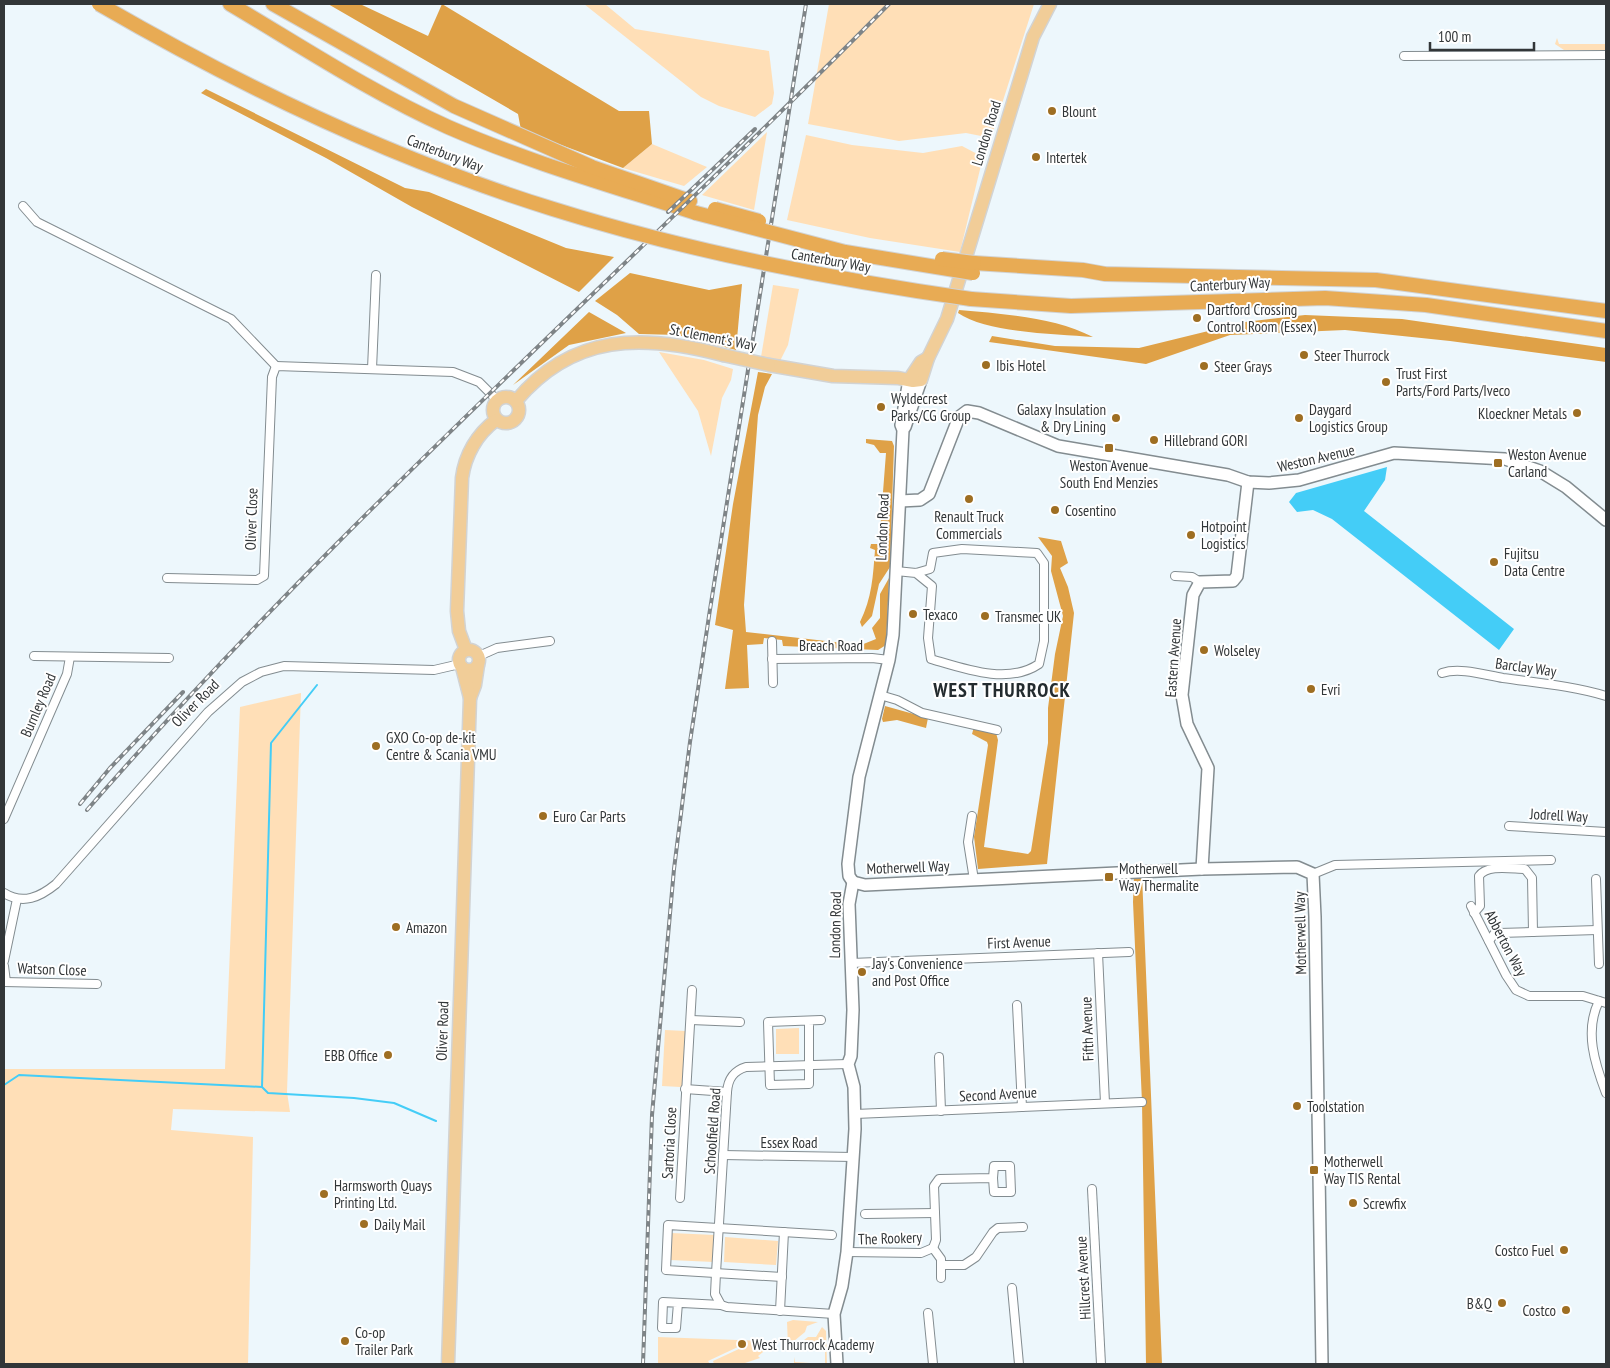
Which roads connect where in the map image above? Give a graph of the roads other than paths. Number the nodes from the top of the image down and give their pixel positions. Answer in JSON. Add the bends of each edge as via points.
{"nodes":[{"id":1,"x":99,"y":4,"type":"edge"},
{"id":2,"x":230,"y":4,"type":"edge"},
{"id":3,"x":274,"y":4,"type":"edge"},
{"id":4,"x":1050,"y":4,"type":"edge"},
{"id":5,"x":1606,"y":55,"type":"edge"},
{"id":6,"x":1404,"y":56,"type":"dead end"},
{"id":7,"x":663,"y":197,"type":"junction"},
{"id":8,"x":23,"y":206,"type":"dead end"},
{"id":9,"x":376,"y":275,"type":"dead end"},
{"id":10,"x":1606,"y":310,"type":"edge"},
{"id":11,"x":1606,"y":331,"type":"edge"},
{"id":12,"x":276,"y":366,"type":"junction"},
{"id":13,"x":372,"y":369,"type":"junction"},
{"id":14,"x":915,"y":380,"type":"junction"},
{"id":15,"x":497,"y":400,"type":"junction"},
{"id":16,"x":516,"y":401,"type":"junction"},
{"id":17,"x":496,"y":420,"type":"junction"},
{"id":18,"x":1248,"y":482,"type":"junction"},
{"id":19,"x":900,"y":501,"type":"junction"},
{"id":20,"x":1606,"y":520,"type":"edge"},
{"id":21,"x":896,"y":571,"type":"junction"},
{"id":22,"x":916,"y":573,"type":"junction"},
{"id":23,"x":1175,"y":576,"type":"dead end"},
{"id":24,"x":167,"y":578,"type":"dead end"},
{"id":25,"x":1200,"y":582,"type":"junction"},
{"id":26,"x":550,"y":641,"type":"dead end"},
{"id":27,"x":772,"y":641,"type":"dead end"},
{"id":28,"x":466,"y":650,"type":"junction"},
{"id":29,"x":34,"y":656,"type":"dead end"},
{"id":30,"x":70,"y":657,"type":"junction"},
{"id":31,"x":170,"y":658,"type":"dead end"},
{"id":32,"x":772,"y":659,"type":"junction"},
{"id":33,"x":889,"y":660,"type":"junction"},
{"id":34,"x":478,"y":661,"type":"junction"},
{"id":35,"x":461,"y":665,"type":"junction"},
{"id":36,"x":1442,"y":672,"type":"dead end"},
{"id":37,"x":773,"y":683,"type":"dead end"},
{"id":38,"x":880,"y":695,"type":"junction"},
{"id":39,"x":1606,"y":696,"type":"edge"},
{"id":40,"x":470,"y":698,"type":"junction"},
{"id":41,"x":997,"y":730,"type":"dead end"},
{"id":42,"x":972,"y":816,"type":"dead end"},
{"id":43,"x":4,"y":819,"type":"edge"},
{"id":44,"x":1509,"y":826,"type":"dead end"},
{"id":45,"x":1606,"y":831,"type":"edge"},
{"id":46,"x":1551,"y":860,"type":"dead end"},
{"id":47,"x":1202,"y":869,"type":"junction"},
{"id":48,"x":1313,"y":874,"type":"junction"},
{"id":49,"x":1596,"y":879,"type":"dead end"},
{"id":50,"x":974,"y":880,"type":"junction"},
{"id":51,"x":853,"y":882,"type":"junction"},
{"id":52,"x":4,"y":893,"type":"edge"},
{"id":53,"x":17,"y":898,"type":"junction"},
{"id":54,"x":1597,"y":930,"type":"junction"},
{"id":55,"x":1533,"y":932,"type":"junction"},
{"id":56,"x":1488,"y":940,"type":"junction"},
{"id":57,"x":1129,"y":952,"type":"dead end"},
{"id":58,"x":1098,"y":953,"type":"junction"},
{"id":59,"x":4,"y":961,"type":"edge"},
{"id":60,"x":851,"y":963,"type":"junction"},
{"id":61,"x":1599,"y":964,"type":"dead end"},
{"id":62,"x":4,"y":966,"type":"edge"},
{"id":63,"x":5,"y":982,"type":"edge"},
{"id":64,"x":97,"y":984,"type":"dead end"},
{"id":65,"x":692,"y":990,"type":"dead end"},
{"id":66,"x":1603,"y":1002,"type":"edge"},
{"id":67,"x":1017,"y":1006,"type":"dead end"},
{"id":68,"x":691,"y":1020,"type":"junction"},
{"id":69,"x":821,"y":1020,"type":"dead end"},
{"id":70,"x":808,"y":1021,"type":"junction"},
{"id":71,"x":740,"y":1022,"type":"dead end"},
{"id":72,"x":940,"y":1057,"type":"dead end"},
{"id":73,"x":848,"y":1064,"type":"junction"},
{"id":74,"x":809,"y":1066,"type":"junction"},
{"id":75,"x":769,"y":1067,"type":"junction"},
{"id":76,"x":686,"y":1089,"type":"junction"},
{"id":77,"x":727,"y":1092,"type":"junction"},
{"id":78,"x":1606,"y":1093,"type":"edge"},
{"id":79,"x":1142,"y":1102,"type":"dead end"},
{"id":80,"x":1104,"y":1103,"type":"junction"},
{"id":81,"x":1022,"y":1107,"type":"junction"},
{"id":82,"x":941,"y":1112,"type":"junction"},
{"id":83,"x":855,"y":1114,"type":"junction"},
{"id":84,"x":723,"y":1155,"type":"junction"},
{"id":85,"x":854,"y":1157,"type":"junction"},
{"id":86,"x":994,"y":1178,"type":"dead end"},
{"id":87,"x":1092,"y":1189,"type":"dead end"},
{"id":88,"x":680,"y":1198,"type":"dead end"},
{"id":89,"x":935,"y":1213,"type":"junction"},
{"id":90,"x":865,"y":1214,"type":"dead end"},
{"id":91,"x":1023,"y":1227,"type":"dead end"},
{"id":92,"x":719,"y":1228,"type":"junction"},
{"id":93,"x":784,"y":1232,"type":"junction"},
{"id":94,"x":832,"y":1235,"type":"dead end"},
{"id":95,"x":933,"y":1248,"type":"junction"},
{"id":96,"x":846,"y":1252,"type":"junction"},
{"id":97,"x":941,"y":1266,"type":"junction"},
{"id":98,"x":716,"y":1273,"type":"junction"},
{"id":99,"x":782,"y":1277,"type":"junction"},
{"id":100,"x":941,"y":1278,"type":"dead end"},
{"id":101,"x":1012,"y":1288,"type":"dead end"},
{"id":102,"x":678,"y":1303,"type":"dead end"},
{"id":103,"x":721,"y":1305,"type":"junction"},
{"id":104,"x":780,"y":1311,"type":"junction"},
{"id":105,"x":928,"y":1313,"type":"dead end"},
{"id":106,"x":834,"y":1314,"type":"junction"},
{"id":107,"x":448,"y":1364,"type":"edge"},
{"id":108,"x":838,"y":1364,"type":"edge"},
{"id":109,"x":933,"y":1364,"type":"edge"},
{"id":110,"x":1019,"y":1364,"type":"edge"},
{"id":111,"x":1101,"y":1364,"type":"edge"},
{"id":112,"x":1322,"y":1364,"type":"edge"}],
"edges":[{"from":1,"to":11,"type":"highway","name":"Canterbury Way","bridge":true,"via":[[243,82],[408,156],[551,208],[726,256],[843,279],[972,299],[1072,306],[1325,298],[1426,305]]},
{"from":2,"to":7,"type":"highway","name":"Canterbury Way","via":[[383,95],[448,127],[512,153]]},
{"from":3,"to":7,"type":"highway","name":"Canterbury Way","via":[[454,106]]},
{"from":4,"to":14,"type":"main road","name":"London Road","via":[[1033,37],[947,319]]},
{"from":5,"to":6,"type":"street"},
{"from":7,"to":10,"type":"highway","name":"Canterbury Way","bridge":true,"via":[[811,235],[974,268],[1376,280]]},
{"from":8,"to":12,"type":"street","via":[[37,222],[231,319]]},
{"from":9,"to":13,"type":"street"},
{"from":12,"to":13,"type":"street"},
{"from":12,"to":24,"type":"street","name":"Oliver Close","via":[[272,378],[264,576],[257,580]]},
{"from":13,"to":15,"type":"street","via":[[461,374],[486,386]]},
{"from":14,"to":16,"type":"main road","name":"St Clement's Way","bridge":true,"via":[[833,376],[649,342],[603,346],[578,354],[536,378]]},
{"from":14,"to":19,"type":"street","name":"London Road","via":[[900,425],[903,430]]},
{"from":15,"to":16,"type":"main road","via":[[504,396]]},
{"from":15,"to":17,"type":"main road","via":[[492,412]]},
{"from":16,"to":17,"type":"main road","name":"St Clement's Way","via":[[519,411],[514,421],[503,423]]},
{"from":17,"to":28,"type":"main road","via":[[477,438],[462,478],[457,611],[459,631]]},
{"from":18,"to":19,"type":"street","name":"Weston Avenue","via":[[1228,475],[1058,446],[979,412],[967,411],[959,417],[929,494],[920,500]]},
{"from":18,"to":20,"type":"street","name":"Weston Avenue","via":[[1299,480],[1394,453],[1497,458],[1540,471],[1566,487]]},
{"from":18,"to":25,"type":"street","via":[[1237,576],[1233,580]]},
{"from":19,"to":21,"type":"street","name":"London Road"},
{"from":21,"to":22,"type":"street"},
{"from":21,"to":33,"type":"street","name":"London Road"},
{"from":22,"to":22,"type":"street","via":[[930,569],[933,553],[962,549],[1037,553],[1044,563],[1044,640],[1039,664],[1029,671],[1006,676],[931,660],[928,638],[932,586]]},
{"from":23,"to":25,"type":"street","via":[[1192,577]]},
{"from":25,"to":47,"type":"street","name":"Eastern Avenue","via":[[1193,595],[1182,695],[1187,724],[1208,768]]},
{"from":26,"to":34,"type":"street","via":[[497,648]]},
{"from":27,"to":32,"type":"street"},
{"from":28,"to":34,"type":"main road","via":[[475,652]]},
{"from":28,"to":35,"type":"main road","via":[[461,654]]},
{"from":29,"to":30,"type":"street"},
{"from":30,"to":31,"type":"street"},
{"from":30,"to":43,"type":"street","name":"Burnley Road","via":[[67,674]]},
{"from":32,"to":33,"type":"street","name":"Breach Road"},
{"from":32,"to":37,"type":"street"},
{"from":33,"to":38,"type":"street","name":"London Road"},
{"from":34,"to":35,"type":"main road","via":[[470,670]]},
{"from":34,"to":40,"type":"main road","name":"Oliver Road"},
{"from":35,"to":40,"type":"main road","name":"Oliver Road"},
{"from":35,"to":53,"type":"street","name":"Oliver Road","via":[[418,670],[284,666],[252,676],[232,689],[201,719],[56,884],[34,898]]},
{"from":36,"to":39,"type":"street","name":"Barclay Way","via":[[1474,673]]},
{"from":38,"to":41,"type":"street","via":[[922,713]]},
{"from":38,"to":51,"type":"street","name":"London Road","via":[[859,777],[848,864]]},
{"from":40,"to":107,"type":"main road","name":"Oliver Road"},
{"from":42,"to":50,"type":"street","via":[[968,842]]},
{"from":44,"to":45,"type":"street","name":"Jodrell Way"},
{"from":46,"to":48,"type":"street","via":[[1335,864]]},
{"from":47,"to":48,"type":"street","name":"Motherwell Way","via":[[1297,868]]},
{"from":47,"to":50,"type":"street","name":"Motherwell Way"},
{"from":48,"to":112,"type":"street","name":"Motherwell Way"},
{"from":49,"to":54,"type":"street"},
{"from":50,"to":51,"type":"street","name":"Motherwell Way","via":[[866,885]]},
{"from":51,"to":60,"type":"street","name":"London Road","via":[[849,904]]},
{"from":52,"to":53,"type":"street"},
{"from":53,"to":59,"type":"street","name":"Watson Close"},
{"from":54,"to":55,"type":"street"},
{"from":54,"to":61,"type":"street"},
{"from":55,"to":56,"type":"street","via":[[1494,934]]},
{"from":55,"to":56,"type":"street","name":"Abberton Way","via":[[1532,878],[1525,869],[1489,869],[1479,876],[1480,906],[1473,909]]},
{"from":56,"to":66,"type":"street","name":"Abberton Way","via":[[1511,984],[1520,993],[1529,996],[1583,996]]},
{"from":57,"to":58,"type":"street","name":"First Avenue"},
{"from":58,"to":60,"type":"street","name":"First Avenue"},
{"from":58,"to":80,"type":"street","name":"Fifth Avenue"},
{"from":60,"to":73,"type":"street","name":"London Road","via":[[853,1025]]},
{"from":62,"to":63,"type":"street","name":"Watson Close"},
{"from":63,"to":64,"type":"street","name":"Watson Close"},
{"from":65,"to":68,"type":"street","name":"Sartoria Close"},
{"from":66,"to":78,"type":"street","via":[[1592,1021],[1593,1059]]},
{"from":67,"to":81,"type":"street"},
{"from":68,"to":71,"type":"street"},
{"from":68,"to":76,"type":"street","name":"Sartoria Close"},
{"from":69,"to":70,"type":"street"},
{"from":70,"to":74,"type":"street"},
{"from":70,"to":75,"type":"street","via":[[768,1022]]},
{"from":72,"to":82,"type":"street"},
{"from":73,"to":74,"type":"street","name":"Schoolfield Road"},
{"from":73,"to":83,"type":"street","name":"London Road","via":[[853,1081]]},
{"from":74,"to":75,"type":"street","name":"Schoolfield Road"},
{"from":74,"to":75,"type":"street","via":[[809,1084],[770,1085]]},
{"from":75,"to":77,"type":"street","name":"Schoolfield Road","via":[[738,1070],[730,1078]]},
{"from":76,"to":77,"type":"street","name":"Sartoria Close"},
{"from":76,"to":88,"type":"street","name":"Sartoria Close"},
{"from":77,"to":84,"type":"street","name":"Schoolfield Road"},
{"from":79,"to":80,"type":"street","name":"Second Avenue"},
{"from":80,"to":81,"type":"street","name":"Second Avenue"},
{"from":81,"to":82,"type":"street","name":"Second Avenue"},
{"from":82,"to":83,"type":"street","name":"Second Avenue"},
{"from":83,"to":85,"type":"street","name":"London Road"},
{"from":84,"to":85,"type":"street","name":"Essex Road"},
{"from":84,"to":92,"type":"street","name":"Schoolfield Road"},
{"from":85,"to":96,"type":"street","name":"London Road"},
{"from":86,"to":89,"type":"street","via":[[939,1179],[934,1186]]},
{"from":87,"to":111,"type":"street","name":"Hillcrest Avenue"},
{"from":89,"to":90,"type":"street"},
{"from":89,"to":95,"type":"street","via":[[936,1240]]},
{"from":91,"to":97,"type":"street","via":[[998,1228],[976,1258],[964,1265]]},
{"from":92,"to":93,"type":"street"},
{"from":92,"to":98,"type":"street","name":"Schoolfield Road"},
{"from":92,"to":98,"type":"street","via":[[668,1225],[666,1270]]},
{"from":93,"to":94,"type":"street"},
{"from":93,"to":99,"type":"street"},
{"from":95,"to":96,"type":"street","name":"The Rookery","via":[[921,1252]]},
{"from":95,"to":97,"type":"street","via":[[939,1255]]},
{"from":96,"to":106,"type":"street","name":"London Road","via":[[842,1286]]},
{"from":97,"to":100,"type":"street"},
{"from":98,"to":99,"type":"street"},
{"from":98,"to":103,"type":"street","name":"Schoolfield Road","via":[[715,1294]]},
{"from":99,"to":104,"type":"street"},
{"from":101,"to":110,"type":"street"},
{"from":102,"to":103,"type":"street"},
{"from":103,"to":104,"type":"street"},
{"from":104,"to":106,"type":"street"},
{"from":105,"to":109,"type":"street"},
{"from":106,"to":108,"type":"street","name":"London Road"}]}
